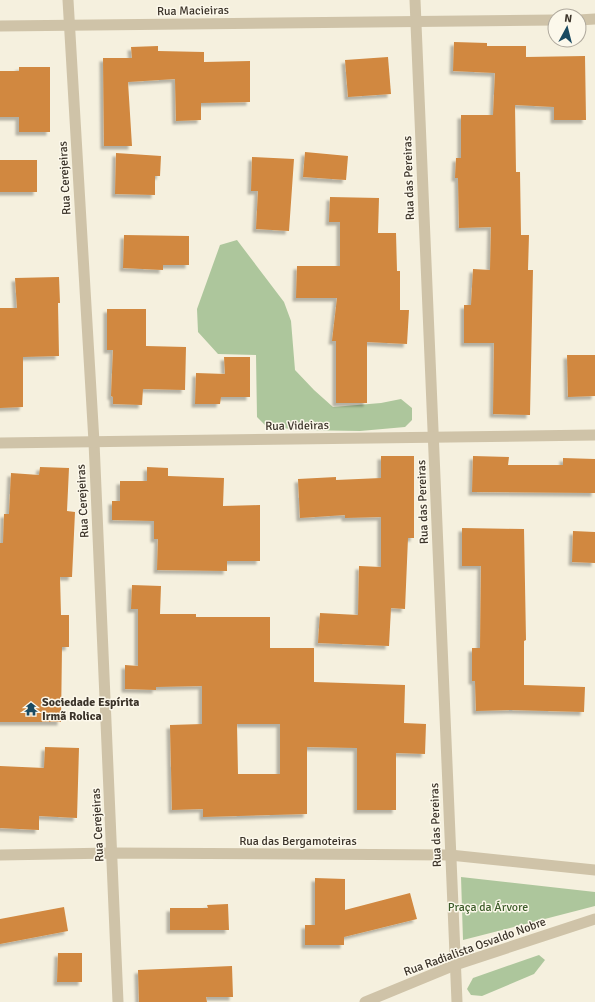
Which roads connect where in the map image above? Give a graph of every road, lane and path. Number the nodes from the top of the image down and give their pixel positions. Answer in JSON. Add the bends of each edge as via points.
{"nodes":[{"id":1,"x":68,"y":0,"type":"edge"},
{"id":2,"x":415,"y":0,"type":"edge"},
{"id":3,"x":547,"y":20,"type":"edge"},
{"id":4,"x":416,"y":21,"type":"junction"},
{"id":5,"x":0,"y":26,"type":"edge"},
{"id":6,"x":68,"y":26,"type":"junction"},
{"id":7,"x":595,"y":435,"type":"edge"},
{"id":8,"x":433,"y":437,"type":"junction"},
{"id":9,"x":94,"y":442,"type":"junction"},
{"id":10,"x":0,"y":443,"type":"edge"},
{"id":11,"x":112,"y":853,"type":"junction"},
{"id":12,"x":0,"y":855,"type":"edge"},
{"id":13,"x":450,"y":855,"type":"junction"},
{"id":14,"x":595,"y":870,"type":"edge"},
{"id":15,"x":595,"y":919,"type":"edge"},
{"id":16,"x":455,"y":965,"type":"junction"},
{"id":17,"x":118,"y":1002,"type":"edge"},
{"id":18,"x":365,"y":1002,"type":"edge"},
{"id":19,"x":457,"y":1002,"type":"edge"}],
"edges":[{"from":1,"to":6,"type":"street","name":"Rua Cerejeiras"},
{"from":2,"to":4,"type":"street","name":"Rua das Pereiras"},
{"from":3,"to":4,"type":"street","name":"Rua Macieiras"},
{"from":4,"to":6,"type":"street","name":"Rua Macieiras"},
{"from":4,"to":8,"type":"street","name":"Rua das Pereiras"},
{"from":5,"to":6,"type":"street","name":"Rua Macieiras"},
{"from":6,"to":9,"type":"street","name":"Rua Cerejeiras"},
{"from":7,"to":8,"type":"street","name":"Rua Videiras"},
{"from":8,"to":9,"type":"street","name":"Rua Videiras"},
{"from":8,"to":13,"type":"street","name":"Rua das Pereiras"},
{"from":9,"to":10,"type":"street","name":"Rua Videiras"},
{"from":9,"to":11,"type":"street","name":"Rua Cerejeiras"},
{"from":11,"to":12,"type":"street","name":"Rua das Bergamoteiras"},
{"from":11,"to":13,"type":"street","name":"Rua das Bergamoteiras"},
{"from":11,"to":17,"type":"street","name":"Rua Cerejeiras"},
{"from":13,"to":14,"type":"street","name":"Rua das Bergamoteiras"},
{"from":13,"to":16,"type":"street","name":"Rua das Pereiras"},
{"from":15,"to":16,"type":"street","name":"Rua Radialista Osvaldo Nobre"},
{"from":16,"to":18,"type":"street","name":"Rua Radialista Osvaldo Nobre"},
{"from":16,"to":19,"type":"street","name":"Rua das Pereiras"}]}
